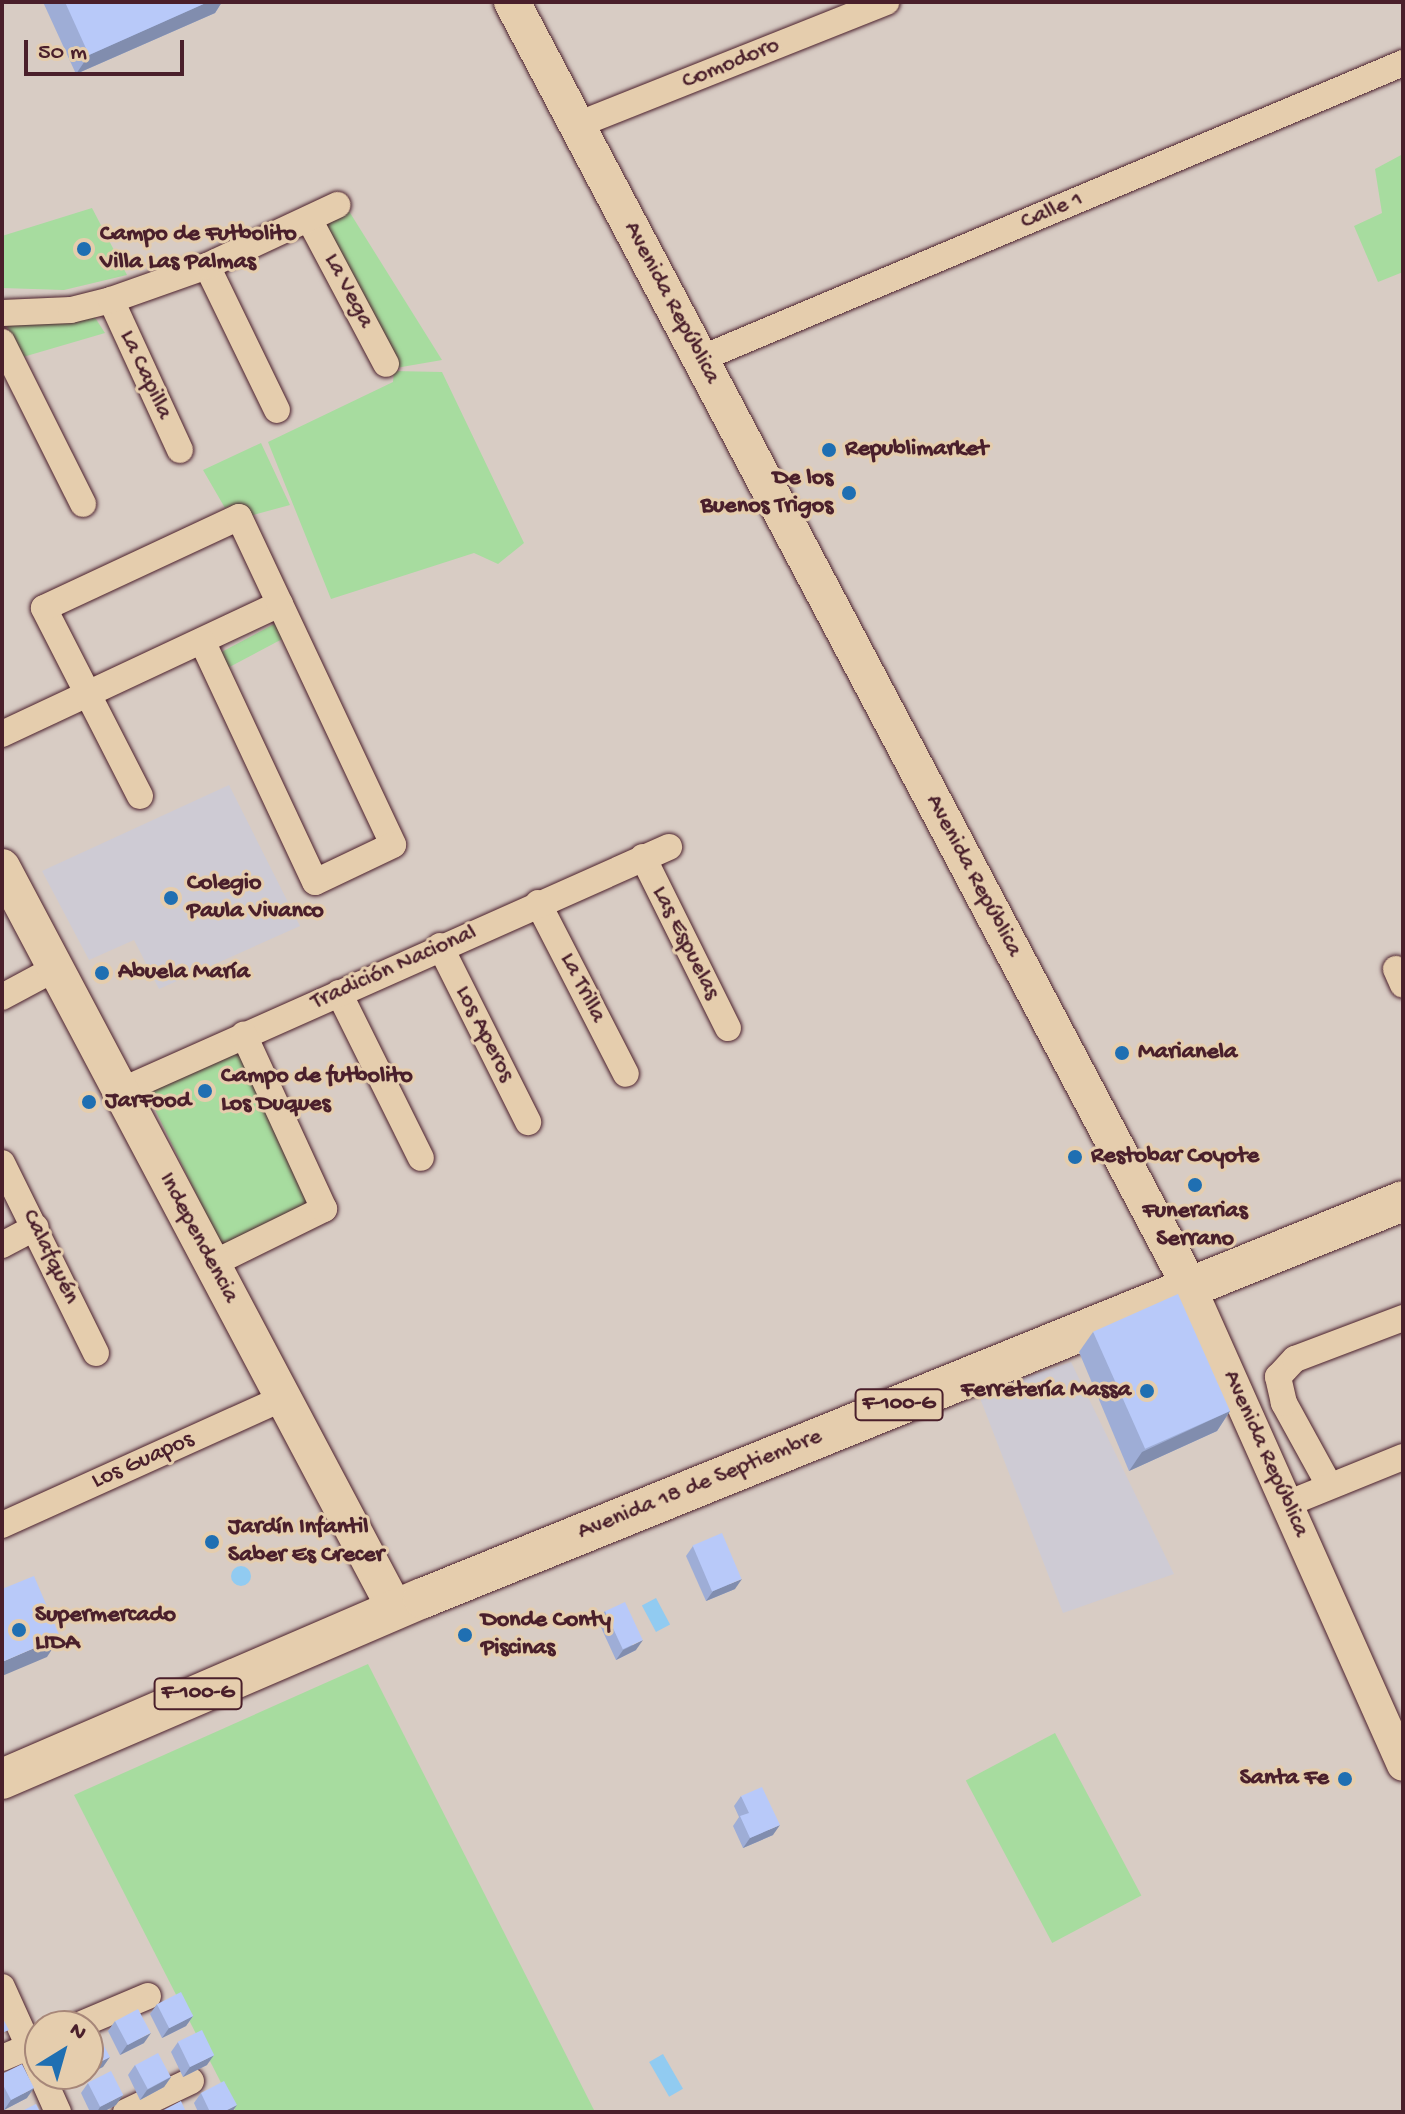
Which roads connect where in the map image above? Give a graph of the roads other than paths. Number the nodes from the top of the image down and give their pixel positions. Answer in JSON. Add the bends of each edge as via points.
{"nodes":[{"id":1,"x":512,"y":2,"type":"edge"},
{"id":2,"x":886,"y":2,"type":"edge"},
{"id":3,"x":1403,"y":63,"type":"edge"},
{"id":4,"x":577,"y":125,"type":"junction"},
{"id":5,"x":337,"y":205,"type":"dead end"},
{"id":6,"x":309,"y":219,"type":"junction"},
{"id":7,"x":207,"y":266,"type":"junction"},
{"id":8,"x":111,"y":300,"type":"junction"},
{"id":9,"x":2,"y":313,"type":"edge"},
{"id":10,"x":2,"y":342,"type":"edge"},
{"id":11,"x":700,"y":359,"type":"junction"},
{"id":12,"x":386,"y":364,"type":"dead end"},
{"id":13,"x":277,"y":410,"type":"dead end"},
{"id":14,"x":180,"y":450,"type":"dead end"},
{"id":15,"x":83,"y":504,"type":"dead end"},
{"id":16,"x":280,"y":604,"type":"junction"},
{"id":17,"x":202,"y":641,"type":"junction"},
{"id":18,"x":85,"y":695,"type":"junction"},
{"id":19,"x":2,"y":734,"type":"edge"},
{"id":20,"x":140,"y":796,"type":"dead end"},
{"id":21,"x":669,"y":847,"type":"dead end"},
{"id":22,"x":643,"y":857,"type":"junction"},
{"id":23,"x":2,"y":867,"type":"edge"},
{"id":24,"x":538,"y":903,"type":"junction"},
{"id":25,"x":440,"y":946,"type":"junction"},
{"id":26,"x":56,"y":968,"type":"junction"},
{"id":27,"x":339,"y":993,"type":"junction"},
{"id":28,"x":2,"y":997,"type":"edge"},
{"id":29,"x":728,"y":1028,"type":"dead end"},
{"id":30,"x":244,"y":1035,"type":"junction"},
{"id":31,"x":626,"y":1074,"type":"dead end"},
{"id":32,"x":121,"y":1091,"type":"junction"},
{"id":33,"x":528,"y":1122,"type":"dead end"},
{"id":34,"x":421,"y":1158,"type":"dead end"},
{"id":35,"x":2,"y":1163,"type":"edge"},
{"id":36,"x":1403,"y":1201,"type":"edge"},
{"id":37,"x":36,"y":1227,"type":"junction"},
{"id":38,"x":2,"y":1245,"type":"edge"},
{"id":39,"x":212,"y":1264,"type":"junction"},
{"id":40,"x":1190,"y":1287,"type":"junction"},
{"id":41,"x":1403,"y":1318,"type":"edge"},
{"id":42,"x":96,"y":1353,"type":"dead end"},
{"id":43,"x":283,"y":1398,"type":"junction"},
{"id":44,"x":1403,"y":1457,"type":"edge"},
{"id":45,"x":1329,"y":1485,"type":"junction"},
{"id":46,"x":1287,"y":1504,"type":"junction"},
{"id":47,"x":2,"y":1525,"type":"edge"},
{"id":48,"x":395,"y":1609,"type":"junction"},
{"id":49,"x":1403,"y":1765,"type":"edge"},
{"id":50,"x":2,"y":1779,"type":"edge"},
{"id":51,"x":2,"y":1987,"type":"edge"},
{"id":52,"x":148,"y":1996,"type":"dead end"},
{"id":53,"x":104,"y":2015,"type":"edge"},
{"id":54,"x":24,"y":2026,"type":"edge"},
{"id":55,"x":24,"y":2048,"type":"edge"},
{"id":56,"x":2,"y":2058,"type":"edge"},
{"id":57,"x":191,"y":2081,"type":"edge"},
{"id":58,"x":48,"y":2090,"type":"edge"},
{"id":59,"x":58,"y":2112,"type":"edge"},
{"id":60,"x":126,"y":2112,"type":"edge"}],
"edges":[{"from":1,"to":4,"type":"main road","name":"Avenida República"},
{"from":2,"to":4,"type":"street","name":"Comodoro"},
{"from":3,"to":11,"type":"street","name":"Calle 1"},
{"from":4,"to":11,"type":"main road","name":"Avenida República"},
{"from":5,"to":6,"type":"street"},
{"from":6,"to":7,"type":"street"},
{"from":6,"to":12,"type":"street","name":"La Vega"},
{"from":7,"to":8,"type":"street"},
{"from":7,"to":13,"type":"street"},
{"from":8,"to":9,"type":"street","via":[[71,310]]},
{"from":8,"to":14,"type":"street","name":"La Capilla"},
{"from":10,"to":15,"type":"street"},
{"from":11,"to":40,"type":"main road","name":"Avenida República"},
{"from":16,"to":17,"type":"street"},
{"from":16,"to":17,"type":"street","via":[[393,845],[328,876],[315,882]]},
{"from":16,"to":18,"type":"street","via":[[239,517],[44,608]]},
{"from":17,"to":18,"type":"street"},
{"from":18,"to":19,"type":"street"},
{"from":18,"to":20,"type":"street","via":[[105,723]]},
{"from":21,"to":22,"type":"street","name":"Tradición Nacional"},
{"from":22,"to":24,"type":"street","name":"Tradición Nacional"},
{"from":22,"to":29,"type":"street","name":"Las Espuelas"},
{"from":23,"to":26,"type":"main road","name":"Independencia"},
{"from":24,"to":25,"type":"street","name":"Tradición Nacional"},
{"from":24,"to":31,"type":"street","name":"La Trilla"},
{"from":25,"to":27,"type":"street","name":"Tradición Nacional"},
{"from":25,"to":33,"type":"street","name":"Los Aperos"},
{"from":26,"to":28,"type":"street"},
{"from":26,"to":32,"type":"main road","name":"Independencia"},
{"from":27,"to":30,"type":"street","name":"Tradición Nacional"},
{"from":27,"to":34,"type":"street"},
{"from":30,"to":32,"type":"street","name":"Tradición Nacional"},
{"from":30,"to":39,"type":"street","via":[[324,1209]]},
{"from":32,"to":39,"type":"main road","name":"Independencia"},
{"from":35,"to":37,"type":"street","name":"Calafquén"},
{"from":36,"to":40,"type":"main road","name":"Avenida 18 de Septiembre","number":"F-100-G"},
{"from":37,"to":38,"type":"street"},
{"from":37,"to":42,"type":"street","name":"Calafquén"},
{"from":39,"to":43,"type":"main road","name":"Independencia"},
{"from":40,"to":46,"type":"street","name":"Avenida República"},
{"from":40,"to":48,"type":"main road","name":"Avenida 18 de Septiembre","number":"F-100-G"},
{"from":41,"to":45,"type":"street","via":[[1295,1359],[1278,1377],[1284,1403]]},
{"from":43,"to":47,"type":"street","name":"Los Guapos"},
{"from":43,"to":48,"type":"main road","name":"Independencia"},
{"from":44,"to":45,"type":"street"},
{"from":45,"to":46,"type":"street"},
{"from":46,"to":49,"type":"street","name":"Avenida República"},
{"from":48,"to":50,"type":"main road","name":"Avenida 18 de Septiembre","number":"F-100-G"},
{"from":51,"to":54,"type":"street"},
{"from":52,"to":53,"type":"street"},
{"from":55,"to":56,"type":"street"},
{"from":57,"to":60,"type":"street"},
{"from":58,"to":59,"type":"street"}]}
